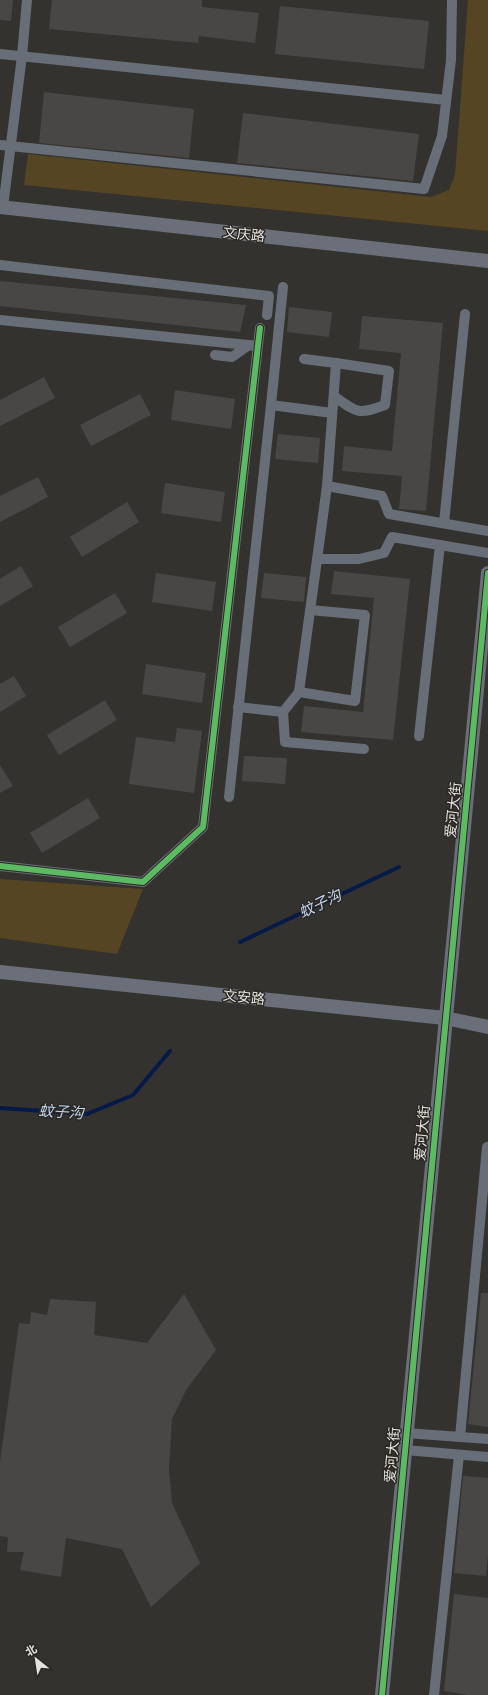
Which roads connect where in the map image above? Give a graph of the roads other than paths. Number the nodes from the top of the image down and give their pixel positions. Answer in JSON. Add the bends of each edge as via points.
{"nodes":[{"id":1,"x":27,"y":0,"type":"edge"},
{"id":2,"x":452,"y":0,"type":"edge"},
{"id":3,"x":0,"y":54,"type":"edge"},
{"id":4,"x":22,"y":56,"type":"junction"},
{"id":5,"x":446,"y":100,"type":"junction"},
{"id":6,"x":0,"y":145,"type":"edge"},
{"id":7,"x":11,"y":146,"type":"junction"},
{"id":8,"x":2,"y":207,"type":"edge"},
{"id":9,"x":488,"y":260,"type":"edge"},
{"id":10,"x":0,"y":265,"type":"edge"},
{"id":11,"x":282,"y":287,"type":"dead end"},
{"id":12,"x":464,"y":314,"type":"dead end"},
{"id":13,"x":266,"y":315,"type":"dead end"},
{"id":14,"x":0,"y":320,"type":"edge"},
{"id":15,"x":260,"y":328,"type":"dead end"},
{"id":16,"x":253,"y":345,"type":"junction"},
{"id":17,"x":215,"y":355,"type":"dead end"},
{"id":18,"x":304,"y":359,"type":"dead end"},
{"id":19,"x":336,"y":363,"type":"junction"},
{"id":20,"x":334,"y":396,"type":"junction"},
{"id":21,"x":271,"y":405,"type":"junction"},
{"id":22,"x":332,"y":414,"type":"junction"},
{"id":23,"x":327,"y":486,"type":"junction"},
{"id":24,"x":444,"y":524,"type":"junction"},
{"id":25,"x":488,"y":531,"type":"edge"},
{"id":26,"x":440,"y":545,"type":"junction"},
{"id":27,"x":488,"y":553,"type":"edge"},
{"id":28,"x":317,"y":559,"type":"junction"},
{"id":29,"x":488,"y":572,"type":"edge"},
{"id":30,"x":310,"y":610,"type":"junction"},
{"id":31,"x":299,"y":692,"type":"junction"},
{"id":32,"x":238,"y":707,"type":"junction"},
{"id":33,"x":283,"y":712,"type":"junction"},
{"id":34,"x":419,"y":736,"type":"dead end"},
{"id":35,"x":364,"y":749,"type":"dead end"},
{"id":36,"x":229,"y":796,"type":"dead end"},
{"id":37,"x":0,"y":866,"type":"edge"},
{"id":38,"x":0,"y":972,"type":"edge"},
{"id":39,"x":445,"y":1018,"type":"junction"},
{"id":40,"x":488,"y":1026,"type":"edge"},
{"id":41,"x":487,"y":1147,"type":"dead end"},
{"id":42,"x":406,"y":1433,"type":"junction"},
{"id":43,"x":460,"y":1437,"type":"junction"},
{"id":44,"x":488,"y":1439,"type":"edge"},
{"id":45,"x":405,"y":1450,"type":"junction"},
{"id":46,"x":459,"y":1455,"type":"junction"},
{"id":47,"x":488,"y":1457,"type":"edge"},
{"id":48,"x":382,"y":1695,"type":"edge"},
{"id":49,"x":434,"y":1695,"type":"edge"}],
"edges":[{"from":1,"to":4,"type":"street"},
{"from":2,"to":5,"type":"street","via":[[451,60]]},
{"from":3,"to":4,"type":"street"},
{"from":4,"to":5,"type":"street"},
{"from":4,"to":7,"type":"street"},
{"from":5,"to":7,"type":"street","via":[[442,136],[424,189]]},
{"from":6,"to":7,"type":"street"},
{"from":7,"to":8,"type":"street"},
{"from":8,"to":9,"type":"street","name":"文庆路"},
{"from":10,"to":13,"type":"street","via":[[269,296]]},
{"from":11,"to":21,"type":"street"},
{"from":12,"to":24,"type":"street"},
{"from":14,"to":16,"type":"street"},
{"from":15,"to":16,"type":"street"},
{"from":16,"to":17,"type":"street","via":[[232,357]]},
{"from":16,"to":37,"type":"street","via":[[203,827],[143,882]]},
{"from":18,"to":19,"type":"street"},
{"from":19,"to":20,"type":"street"},
{"from":19,"to":20,"type":"street","via":[[389,371],[385,405],[365,412],[350,408]]},
{"from":20,"to":22,"type":"street"},
{"from":21,"to":22,"type":"street"},
{"from":21,"to":32,"type":"street"},
{"from":22,"to":23,"type":"street"},
{"from":23,"to":24,"type":"street","via":[[382,496],[389,514]]},
{"from":23,"to":28,"type":"street"},
{"from":24,"to":25,"type":"street"},
{"from":26,"to":27,"type":"street"},
{"from":26,"to":28,"type":"street","via":[[392,537],[384,553],[359,559]]},
{"from":26,"to":34,"type":"street"},
{"from":28,"to":30,"type":"street"},
{"from":29,"to":39,"type":"street","name":"爱河大街"},
{"from":30,"to":31,"type":"street"},
{"from":30,"to":31,"type":"street","via":[[365,615],[355,701]]},
{"from":31,"to":33,"type":"street"},
{"from":32,"to":33,"type":"street"},
{"from":32,"to":36,"type":"street"},
{"from":33,"to":35,"type":"street","via":[[285,742]]},
{"from":38,"to":39,"type":"street","name":"文安路"},
{"from":39,"to":40,"type":"street","name":"文安路"},
{"from":39,"to":42,"type":"street","name":"爱河大街"},
{"from":41,"to":43,"type":"street"},
{"from":42,"to":43,"type":"street"},
{"from":42,"to":45,"type":"street","name":"爱河大街"},
{"from":43,"to":44,"type":"street"},
{"from":45,"to":46,"type":"street"},
{"from":45,"to":48,"type":"street","name":"爱河大街"},
{"from":46,"to":47,"type":"street"},
{"from":46,"to":49,"type":"street"}]}
